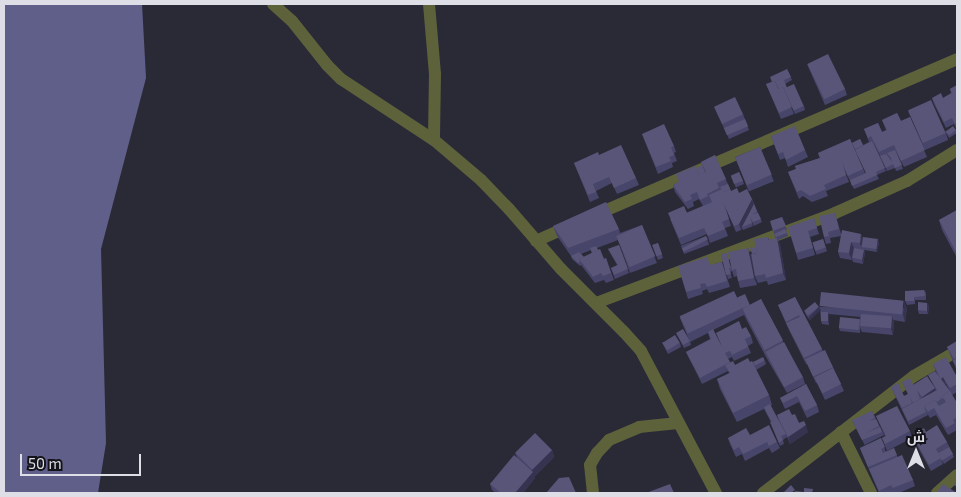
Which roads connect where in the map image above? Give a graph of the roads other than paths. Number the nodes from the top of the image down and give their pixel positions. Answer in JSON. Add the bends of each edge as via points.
{"nodes":[{"id":1,"x":275,"y":4,"type":"edge"},
{"id":2,"x":429,"y":4,"type":"edge"},
{"id":3,"x":957,"y":59,"type":"edge"},
{"id":4,"x":434,"y":140,"type":"junction"},
{"id":5,"x":957,"y":150,"type":"edge"},
{"id":6,"x":536,"y":241,"type":"junction"},
{"id":7,"x":596,"y":303,"type":"junction"},
{"id":8,"x":957,"y":351,"type":"edge"},
{"id":9,"x":678,"y":423,"type":"junction"},
{"id":10,"x":841,"y":432,"type":"junction"},
{"id":11,"x":957,"y":475,"type":"edge"},
{"id":12,"x":593,"y":493,"type":"edge"},
{"id":13,"x":716,"y":493,"type":"edge"},
{"id":14,"x":763,"y":493,"type":"edge"},
{"id":15,"x":871,"y":493,"type":"edge"},
{"id":16,"x":938,"y":493,"type":"edge"}],
"edges":[{"from":1,"to":4,"type":"street","via":[[342,79]]},
{"from":2,"to":4,"type":"street","via":[[435,74]]},
{"from":3,"to":6,"type":"street"},
{"from":4,"to":6,"type":"street","via":[[481,180]]},
{"from":5,"to":7,"type":"street","via":[[907,181],[836,213]]},
{"from":6,"to":7,"type":"street"},
{"from":7,"to":9,"type":"street","via":[[641,351]]},
{"from":8,"to":10,"type":"street","via":[[914,376]]},
{"from":9,"to":12,"type":"street","via":[[639,427],[609,440],[590,465]]},
{"from":9,"to":13,"type":"street"},
{"from":10,"to":14,"type":"street"},
{"from":10,"to":15,"type":"street"},
{"from":11,"to":16,"type":"street"}]}
